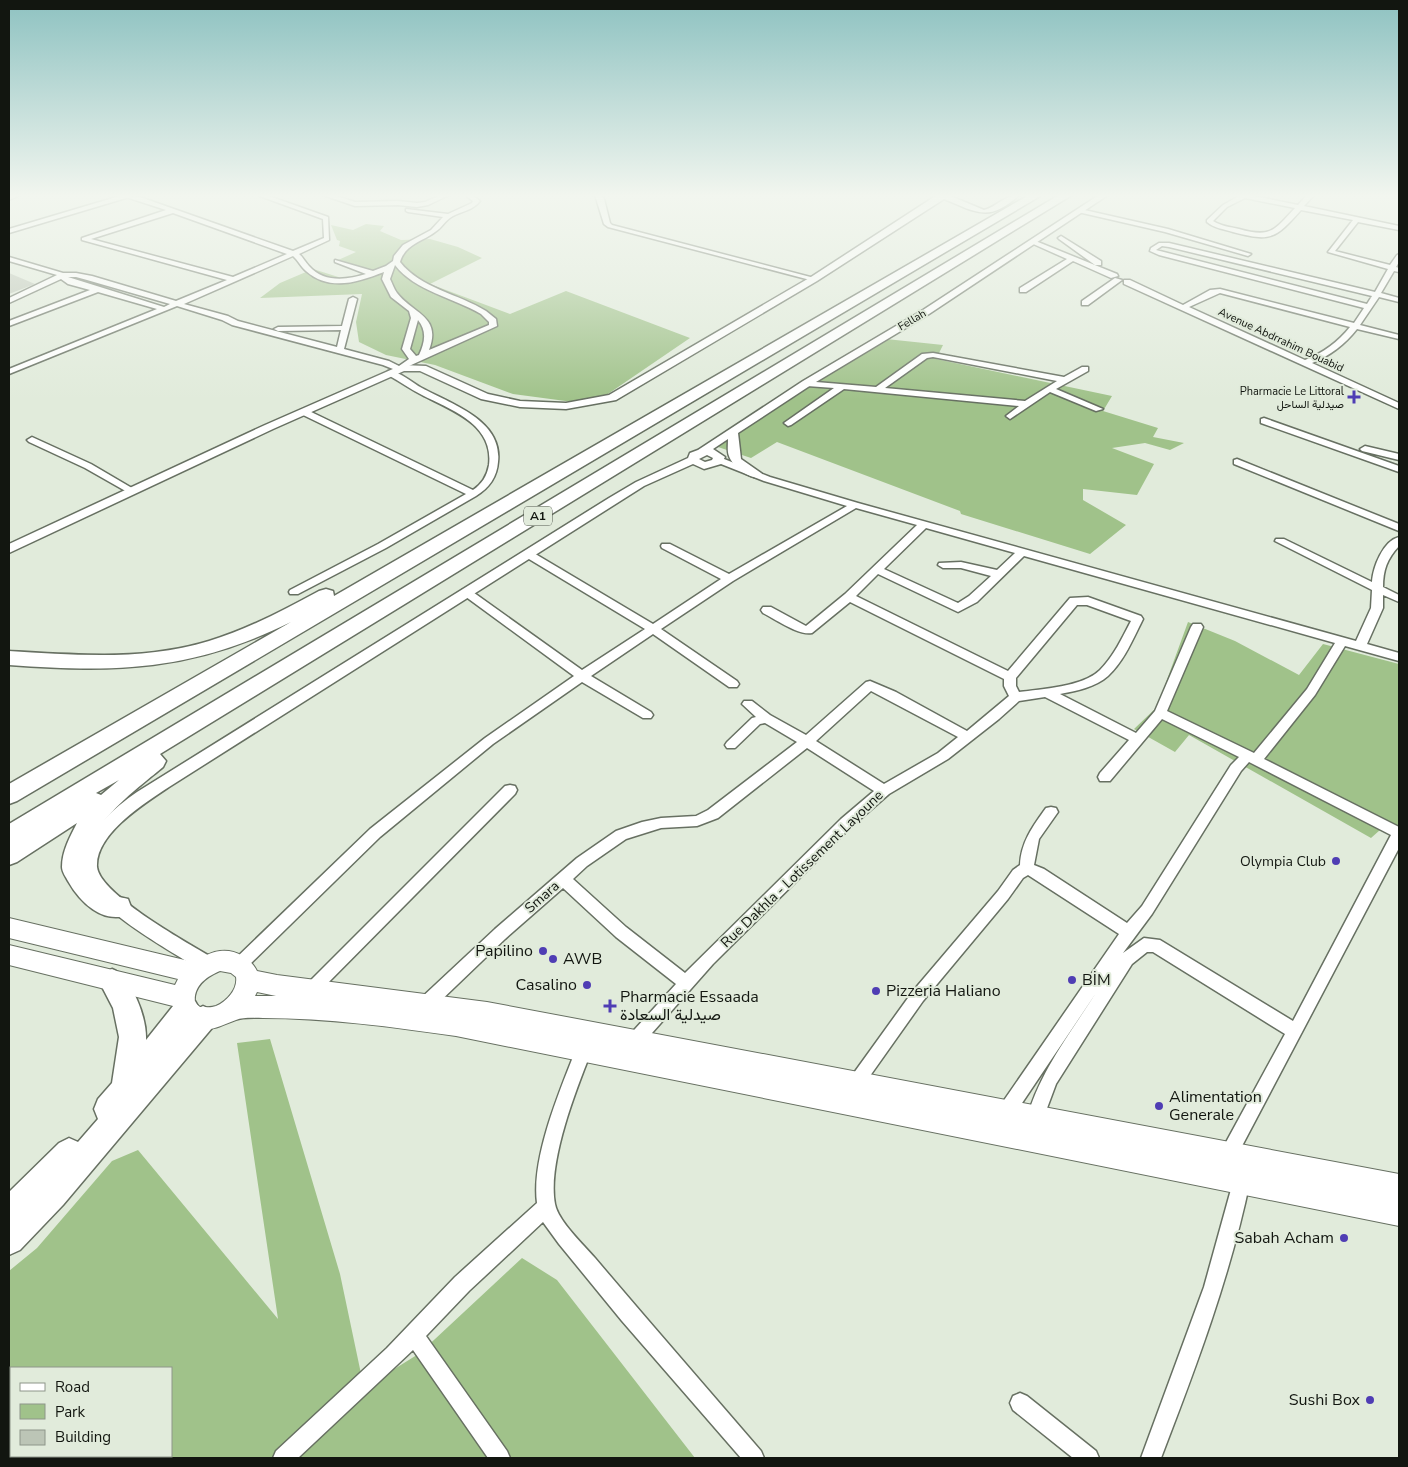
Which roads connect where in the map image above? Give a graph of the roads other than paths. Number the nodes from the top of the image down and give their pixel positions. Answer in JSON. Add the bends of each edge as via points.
{"nodes":[{"id":1,"x":27,"y":263,"type":"edge"},
{"id":2,"x":180,"y":263,"type":"edge"},
{"id":3,"x":272,"y":263,"type":"edge"},
{"id":4,"x":304,"y":263,"type":"edge"},
{"id":5,"x":344,"y":263,"type":"edge"},
{"id":6,"x":393,"y":263,"type":"edge"},
{"id":7,"x":398,"y":263,"type":"edge"},
{"id":8,"x":754,"y":263,"type":"edge"},
{"id":9,"x":838,"y":263,"type":"edge"},
{"id":10,"x":920,"y":263,"type":"edge"},
{"id":11,"x":954,"y":263,"type":"edge"},
{"id":12,"x":1000,"y":263,"type":"edge"},
{"id":13,"x":1064,"y":263,"type":"edge"},
{"id":14,"x":1083,"y":263,"type":"edge"},
{"id":15,"x":1099,"y":263,"type":"edge"},
{"id":16,"x":1197,"y":263,"type":"edge"},
{"id":17,"x":1239,"y":263,"type":"edge"},
{"id":18,"x":1264,"y":263,"type":"edge"},
{"id":19,"x":1378,"y":263,"type":"edge"},
{"id":20,"x":1396,"y":268,"type":"edge"},
{"id":21,"x":388,"y":272,"type":"junction"},
{"id":22,"x":1230,"y":272,"type":"junction"},
{"id":23,"x":373,"y":274,"type":"junction"},
{"id":24,"x":408,"y":274,"type":"junction"},
{"id":25,"x":63,"y":275,"type":"junction"},
{"id":26,"x":1122,"y":278,"type":"junction"},
{"id":27,"x":233,"y":279,"type":"junction"},
{"id":28,"x":814,"y":279,"type":"junction"},
{"id":29,"x":351,"y":281,"type":"junction"},
{"id":30,"x":112,"y":284,"type":"junction"},
{"id":31,"x":388,"y":286,"type":"junction"},
{"id":32,"x":96,"y":290,"type":"junction"},
{"id":33,"x":1023,"y":290,"type":"dead end"},
{"id":34,"x":1378,"y":295,"type":"junction"},
{"id":35,"x":10,"y":299,"type":"edge"},
{"id":36,"x":353,"y":299,"type":"dead end"},
{"id":37,"x":1399,"y":300,"type":"edge"},
{"id":38,"x":1085,"y":303,"type":"dead end"},
{"id":39,"x":175,"y":304,"type":"junction"},
{"id":40,"x":1186,"y":306,"type":"junction"},
{"id":41,"x":1368,"y":308,"type":"junction"},
{"id":42,"x":165,"y":309,"type":"junction"},
{"id":43,"x":413,"y":310,"type":"junction"},
{"id":44,"x":235,"y":322,"type":"junction"},
{"id":45,"x":9,"y":324,"type":"edge"},
{"id":46,"x":1356,"y":326,"type":"junction"},
{"id":47,"x":346,"y":328,"type":"junction"},
{"id":48,"x":262,"y":329,"type":"junction"},
{"id":49,"x":1399,"y":337,"type":"edge"},
{"id":50,"x":340,"y":350,"type":"junction"},
{"id":51,"x":418,"y":359,"type":"junction"},
{"id":52,"x":1308,"y":362,"type":"junction"},
{"id":53,"x":1085,"y":369,"type":"dead end"},
{"id":54,"x":397,"y":370,"type":"junction"},
{"id":55,"x":9,"y":372,"type":"edge"},
{"id":56,"x":1065,"y":380,"type":"junction"},
{"id":57,"x":806,"y":384,"type":"junction"},
{"id":58,"x":842,"y":387,"type":"junction"},
{"id":59,"x":1049,"y":389,"type":"junction"},
{"id":60,"x":877,"y":390,"type":"junction"},
{"id":61,"x":1399,"y":401,"type":"edge"},
{"id":62,"x":1026,"y":404,"type":"junction"},
{"id":63,"x":1399,"y":406,"type":"edge"},
{"id":64,"x":1099,"y":409,"type":"dead end"},
{"id":65,"x":304,"y":412,"type":"junction"},
{"id":66,"x":1010,"y":416,"type":"dead end"},
{"id":67,"x":1264,"y":421,"type":"dead end"},
{"id":68,"x":788,"y":422,"type":"dead end"},
{"id":69,"x":742,"y":426,"type":"junction"},
{"id":70,"x":1302,"y":428,"type":"dead end"},
{"id":71,"x":734,"y":435,"type":"junction"},
{"id":72,"x":32,"y":440,"type":"dead end"},
{"id":73,"x":703,"y":451,"type":"junction"},
{"id":74,"x":1399,"y":457,"type":"edge"},
{"id":75,"x":693,"y":460,"type":"junction"},
{"id":76,"x":715,"y":460,"type":"junction"},
{"id":77,"x":1236,"y":462,"type":"dead end"},
{"id":78,"x":1399,"y":469,"type":"edge"},
{"id":79,"x":762,"y":477,"type":"junction"},
{"id":80,"x":538,"y":486,"type":"junction"},
{"id":81,"x":132,"y":491,"type":"junction"},
{"id":82,"x":473,"y":494,"type":"junction"},
{"id":83,"x":855,"y":505,"type":"junction"},
{"id":84,"x":924,"y":524,"type":"junction"},
{"id":85,"x":1399,"y":528,"type":"edge"},
{"id":86,"x":1399,"y":540,"type":"edge"},
{"id":87,"x":1280,"y":541,"type":"dead end"},
{"id":88,"x":666,"y":546,"type":"dead end"},
{"id":89,"x":9,"y":549,"type":"edge"},
{"id":90,"x":1022,"y":552,"type":"junction"},
{"id":91,"x":528,"y":554,"type":"junction"},
{"id":92,"x":943,"y":565,"type":"dead end"},
{"id":93,"x":878,"y":570,"type":"junction"},
{"id":94,"x":999,"y":574,"type":"junction"},
{"id":95,"x":729,"y":579,"type":"junction"},
{"id":96,"x":1379,"y":590,"type":"junction"},
{"id":97,"x":294,"y":592,"type":"dead end"},
{"id":98,"x":466,"y":592,"type":"junction"},
{"id":99,"x":850,"y":597,"type":"junction"},
{"id":100,"x":1399,"y":599,"type":"edge"},
{"id":101,"x":767,"y":610,"type":"dead end"},
{"id":102,"x":1197,"y":627,"type":"dead end"},
{"id":103,"x":653,"y":629,"type":"junction"},
{"id":104,"x":1342,"y":642,"type":"junction"},
{"id":105,"x":1360,"y":646,"type":"junction"},
{"id":106,"x":310,"y":654,"type":"junction"},
{"id":107,"x":1399,"y":657,"type":"edge"},
{"id":108,"x":9,"y":658,"type":"edge"},
{"id":109,"x":582,"y":676,"type":"junction"},
{"id":110,"x":1010,"y":677,"type":"junction"},
{"id":111,"x":733,"y":684,"type":"dead end"},
{"id":112,"x":1053,"y":691,"type":"junction"},
{"id":113,"x":1015,"y":697,"type":"junction"},
{"id":114,"x":748,"y":704,"type":"dead end"},
{"id":115,"x":1160,"y":713,"type":"junction"},
{"id":116,"x":647,"y":715,"type":"dead end"},
{"id":117,"x":766,"y":718,"type":"junction"},
{"id":118,"x":968,"y":737,"type":"junction"},
{"id":119,"x":1137,"y":739,"type":"junction"},
{"id":120,"x":804,"y":742,"type":"junction"},
{"id":121,"x":731,"y":746,"type":"dead end"},
{"id":122,"x":1252,"y":758,"type":"junction"},
{"id":123,"x":155,"y":761,"type":"junction"},
{"id":124,"x":1105,"y":777,"type":"dead end"},
{"id":125,"x":510,"y":790,"type":"dead end"},
{"id":126,"x":884,"y":790,"type":"junction"},
{"id":127,"x":9,"y":795,"type":"edge"},
{"id":128,"x":1051,"y":812,"type":"dead end"},
{"id":129,"x":9,"y":835,"type":"edge"},
{"id":130,"x":1397,"y":841,"type":"edge"},
{"id":131,"x":9,"y":855,"type":"edge"},
{"id":132,"x":1027,"y":868,"type":"junction"},
{"id":133,"x":563,"y":880,"type":"junction"},
{"id":134,"x":119,"y":907,"type":"junction"},
{"id":135,"x":9,"y":928,"type":"edge"},
{"id":136,"x":1128,"y":932,"type":"junction"},
{"id":137,"x":9,"y":956,"type":"edge"},
{"id":138,"x":203,"y":969,"type":"junction"},
{"id":139,"x":244,"y":972,"type":"junction"},
{"id":140,"x":112,"y":982,"type":"junction"},
{"id":141,"x":686,"y":983,"type":"junction"},
{"id":142,"x":310,"y":990,"type":"junction"},
{"id":143,"x":426,"y":1004,"type":"junction"},
{"id":144,"x":234,"y":1008,"type":"junction"},
{"id":145,"x":190,"y":1009,"type":"junction"},
{"id":146,"x":1296,"y":1031,"type":"junction"},
{"id":147,"x":587,"y":1041,"type":"junction"},
{"id":148,"x":629,"y":1050,"type":"junction"},
{"id":149,"x":854,"y":1084,"type":"junction"},
{"id":150,"x":125,"y":1089,"type":"junction"},
{"id":151,"x":1000,"y":1123,"type":"junction"},
{"id":152,"x":1032,"y":1129,"type":"junction"},
{"id":153,"x":1232,"y":1172,"type":"junction"},
{"id":154,"x":1399,"y":1187,"type":"edge"},
{"id":155,"x":546,"y":1207,"type":"junction"},
{"id":156,"x":9,"y":1212,"type":"edge"},
{"id":157,"x":1397,"y":1214,"type":"edge"},
{"id":158,"x":9,"y":1239,"type":"edge"},
{"id":159,"x":414,"y":1334,"type":"junction"},
{"id":160,"x":1020,"y":1403,"type":"dead end"},
{"id":161,"x":283,"y":1458,"type":"edge"},
{"id":162,"x":500,"y":1458,"type":"edge"},
{"id":163,"x":754,"y":1458,"type":"edge"},
{"id":164,"x":1089,"y":1458,"type":"edge"},
{"id":165,"x":1151,"y":1458,"type":"edge"}],
"edges":[{"from":1,"to":25,"type":"street"},
{"from":2,"to":27,"type":"street"},
{"from":3,"to":27,"type":"street"},
{"from":4,"to":29,"type":"street","via":[[325,280]]},
{"from":5,"to":23,"type":"street"},
{"from":6,"to":21,"type":"street"},
{"from":7,"to":24,"type":"street"},
{"from":8,"to":28,"type":"street"},
{"from":9,"to":28,"type":"street"},
{"from":10,"to":80,"type":"highway","number":"A1"},
{"from":11,"to":106,"type":"highway","number":"A1"},
{"from":12,"to":57,"type":"street","name":"Fellah"},
{"from":13,"to":33,"type":"street"},
{"from":14,"to":26,"type":"street"},
{"from":15,"to":26,"type":"street","name":"Avenue Abdrrahim Bouabid"},
{"from":16,"to":22,"type":"street"},
{"from":17,"to":22,"type":"street"},
{"from":18,"to":34,"type":"street"},
{"from":19,"to":20,"type":"street"},
{"from":20,"to":34,"type":"street"},
{"from":21,"to":23,"type":"street"},
{"from":21,"to":24,"type":"street"},
{"from":21,"to":31,"type":"street"},
{"from":22,"to":41,"type":"street"},
{"from":23,"to":29,"type":"street"},
{"from":24,"to":51,"type":"street","via":[[482,311],[493,321],[493,326]]},
{"from":25,"to":30,"type":"street"},
{"from":25,"to":32,"type":"street","via":[[65,280]]},
{"from":25,"to":35,"type":"street"},
{"from":26,"to":38,"type":"street"},
{"from":26,"to":40,"type":"street","name":"Avenue Abdrrahim Bouabid"},
{"from":27,"to":39,"type":"street"},
{"from":28,"to":54,"type":"street","via":[[625,392],[605,400],[566,406],[532,406],[473,393],[422,368]]},
{"from":29,"to":31,"type":"street"},
{"from":30,"to":32,"type":"street"},
{"from":30,"to":39,"type":"street"},
{"from":31,"to":43,"type":"street"},
{"from":32,"to":42,"type":"street"},
{"from":32,"to":45,"type":"street"},
{"from":34,"to":37,"type":"street"},
{"from":34,"to":41,"type":"street"},
{"from":36,"to":47,"type":"street"},
{"from":39,"to":42,"type":"street"},
{"from":39,"to":44,"type":"street"},
{"from":40,"to":46,"type":"street","via":[[1220,291]]},
{"from":40,"to":52,"type":"street","name":"Avenue Abdrrahim Bouabid"},
{"from":41,"to":46,"type":"street"},
{"from":42,"to":44,"type":"street","via":[[216,323]]},
{"from":42,"to":55,"type":"street"},
{"from":43,"to":51,"type":"street","via":[[415,318],[406,348]]},
{"from":43,"to":51,"type":"street","via":[[421,316],[430,337],[429,345]]},
{"from":44,"to":48,"type":"street"},
{"from":46,"to":49,"type":"street"},
{"from":46,"to":52,"type":"street","via":[[1327,353]]},
{"from":47,"to":48,"type":"street"},
{"from":47,"to":50,"type":"street"},
{"from":48,"to":50,"type":"street"},
{"from":50,"to":54,"type":"street","via":[[386,363]]},
{"from":51,"to":54,"type":"street"},
{"from":52,"to":61,"type":"street","name":"Avenue Abdrrahim Bouabid"},
{"from":52,"to":63,"type":"street","name":"Avenue Abdrrahim Bouabid"},
{"from":53,"to":56,"type":"street"},
{"from":54,"to":65,"type":"street"},
{"from":54,"to":82,"type":"street","via":[[417,389],[467,414],[485,432],[492,445],[495,462],[486,484]]},
{"from":56,"to":59,"type":"street"},
{"from":56,"to":60,"type":"street","via":[[933,355],[926,356]]},
{"from":57,"to":58,"type":"street"},
{"from":57,"to":69,"type":"street","name":"Fellah"},
{"from":58,"to":60,"type":"street"},
{"from":58,"to":68,"type":"street"},
{"from":59,"to":62,"type":"street"},
{"from":59,"to":64,"type":"street"},
{"from":60,"to":62,"type":"street"},
{"from":62,"to":66,"type":"street"},
{"from":65,"to":81,"type":"street"},
{"from":65,"to":82,"type":"street"},
{"from":67,"to":78,"type":"street"},
{"from":69,"to":71,"type":"street","name":"Fellah"},
{"from":69,"to":73,"type":"street","name":"Fellah"},
{"from":70,"to":74,"type":"street"},
{"from":71,"to":76,"type":"street","name":"Fellah"},
{"from":71,"to":79,"type":"street","via":[[734,456],[741,465]]},
{"from":72,"to":81,"type":"street"},
{"from":73,"to":75,"type":"street","name":"Fellah","via":[[694,455]]},
{"from":73,"to":76,"type":"street"},
{"from":75,"to":76,"type":"street","via":[[699,465]]},
{"from":75,"to":91,"type":"street","name":"Fellah","via":[[640,484]]},
{"from":76,"to":79,"type":"street"},
{"from":77,"to":85,"type":"street"},
{"from":79,"to":83,"type":"street"},
{"from":80,"to":108,"type":"highway","via":[[258,630],[220,644],[164,658],[120,663],[78,664]]},
{"from":80,"to":127,"type":"highway","number":"A1"},
{"from":81,"to":89,"type":"street"},
{"from":82,"to":97,"type":"street"},
{"from":83,"to":84,"type":"street"},
{"from":83,"to":95,"type":"street"},
{"from":84,"to":90,"type":"street"},
{"from":84,"to":93,"type":"street"},
{"from":86,"to":96,"type":"street","via":[[1386,554],[1378,571]]},
{"from":87,"to":96,"type":"street"},
{"from":88,"to":95,"type":"street"},
{"from":90,"to":94,"type":"street"},
{"from":90,"to":104,"type":"street"},
{"from":91,"to":98,"type":"street","name":"Fellah"},
{"from":91,"to":103,"type":"street"},
{"from":92,"to":94,"type":"street","via":[[968,566]]},
{"from":93,"to":94,"type":"street","via":[[958,608],[973,599]]},
{"from":93,"to":99,"type":"street"},
{"from":95,"to":103,"type":"street"},
{"from":96,"to":100,"type":"street"},
{"from":96,"to":105,"type":"street","via":[[1374,619]]},
{"from":98,"to":109,"type":"street"},
{"from":98,"to":134,"type":"street","name":"Fellah","via":[[128,806],[113,820],[95,847],[89,868]]},
{"from":99,"to":101,"type":"street","via":[[808,630]]},
{"from":99,"to":110,"type":"street"},
{"from":102,"to":115,"type":"street"},
{"from":103,"to":109,"type":"street"},
{"from":103,"to":111,"type":"street"},
{"from":104,"to":105,"type":"street"},
{"from":104,"to":122,"type":"street","via":[[1311,692]]},
{"from":105,"to":107,"type":"street"},
{"from":106,"to":123,"type":"highway","via":[[269,690]]},
{"from":106,"to":129,"type":"highway","number":"A1"},
{"from":109,"to":116,"type":"street"},
{"from":109,"to":139,"type":"street","via":[[488,741],[375,834]]},
{"from":110,"to":112,"type":"street","via":[[1074,601],[1088,600],[1136,618],[1136,625],[1107,670],[1096,679]]},
{"from":110,"to":113,"type":"street"},
{"from":112,"to":113,"type":"street"},
{"from":112,"to":119,"type":"street"},
{"from":113,"to":118,"type":"street","name":"Rue Dakhla - Lotissement Layoune"},
{"from":114,"to":117,"type":"street"},
{"from":115,"to":119,"type":"street"},
{"from":115,"to":122,"type":"street"},
{"from":117,"to":120,"type":"street"},
{"from":117,"to":121,"type":"street","via":[[756,721]]},
{"from":118,"to":120,"type":"street","via":[[870,685],[820,732]]},
{"from":118,"to":126,"type":"street","name":"Rue Dakhla - Lotissement Layoune","via":[[943,756]]},
{"from":119,"to":124,"type":"street"},
{"from":120,"to":126,"type":"street"},
{"from":120,"to":133,"type":"street","via":[[706,818],[661,823],[621,835],[582,862]]},
{"from":122,"to":130,"type":"street","via":[[1399,833]]},
{"from":122,"to":136,"type":"street","via":[[1236,768],[1147,910]]},
{"from":123,"to":131,"type":"highway"},
{"from":123,"to":134,"type":"highway","via":[[101,808],[77,846],[74,869],[84,886],[98,901]]},
{"from":125,"to":142,"type":"street"},
{"from":126,"to":141,"type":"street","name":"Rue Dakhla - Lotissement Layoune","via":[[846,823]]},
{"from":128,"to":132,"type":"street","via":[[1027,849]]},
{"from":130,"to":146,"type":"street"},
{"from":132,"to":136,"type":"street"},
{"from":132,"to":149,"type":"street","via":[[1018,874],[918,996]]},
{"from":133,"to":141,"type":"street","name":"Smara","via":[[621,932]]},
{"from":133,"to":143,"type":"street","name":"Smara"},
{"from":134,"to":138,"type":"street"},
{"from":135,"to":138,"type":"main road"},
{"from":136,"to":151,"type":"street"},
{"from":137,"to":140,"type":"main road"},
{"from":138,"to":139,"type":"main road","via":[[220,961],[231,961]]},
{"from":138,"to":145,"type":"main road","via":[[186,985]]},
{"from":139,"to":142,"type":"main road"},
{"from":139,"to":144,"type":"main road","via":[[247,990]]},
{"from":140,"to":145,"type":"main road"},
{"from":140,"to":150,"type":"highway","via":[[130,1017],[133,1037]]},
{"from":141,"to":148,"type":"street","name":"Rue Dakhla - Lotissement Layoune"},
{"from":142,"to":143,"type":"main road"},
{"from":143,"to":147,"type":"main road"},
{"from":144,"to":145,"type":"main road","via":[[214,1018]]},
{"from":144,"to":147,"type":"main road","via":[[293,1006]]},
{"from":145,"to":150,"type":"highway"},
{"from":145,"to":158,"type":"highway","via":[[52,1194]]},
{"from":146,"to":152,"type":"street","via":[[1155,945],[1144,945],[1128,960],[1050,1078]]},
{"from":146,"to":153,"type":"street"},
{"from":147,"to":148,"type":"main road"},
{"from":147,"to":155,"type":"street","via":[[549,1153]]},
{"from":148,"to":149,"type":"main road"},
{"from":148,"to":151,"type":"main road"},
{"from":149,"to":151,"type":"main road"},
{"from":150,"to":156,"type":"highway","via":[[62,1161]]},
{"from":151,"to":152,"type":"main road"},
{"from":152,"to":153,"type":"main road"},
{"from":153,"to":154,"type":"main road"},
{"from":153,"to":157,"type":"main road"},
{"from":153,"to":165,"type":"street","via":[[1233,1221],[1217,1275]]},
{"from":155,"to":159,"type":"street","via":[[462,1284]]},
{"from":155,"to":163,"type":"street","via":[[615,1299]]},
{"from":159,"to":161,"type":"street"},
{"from":159,"to":162,"type":"street"},
{"from":160,"to":164,"type":"street"}]}
